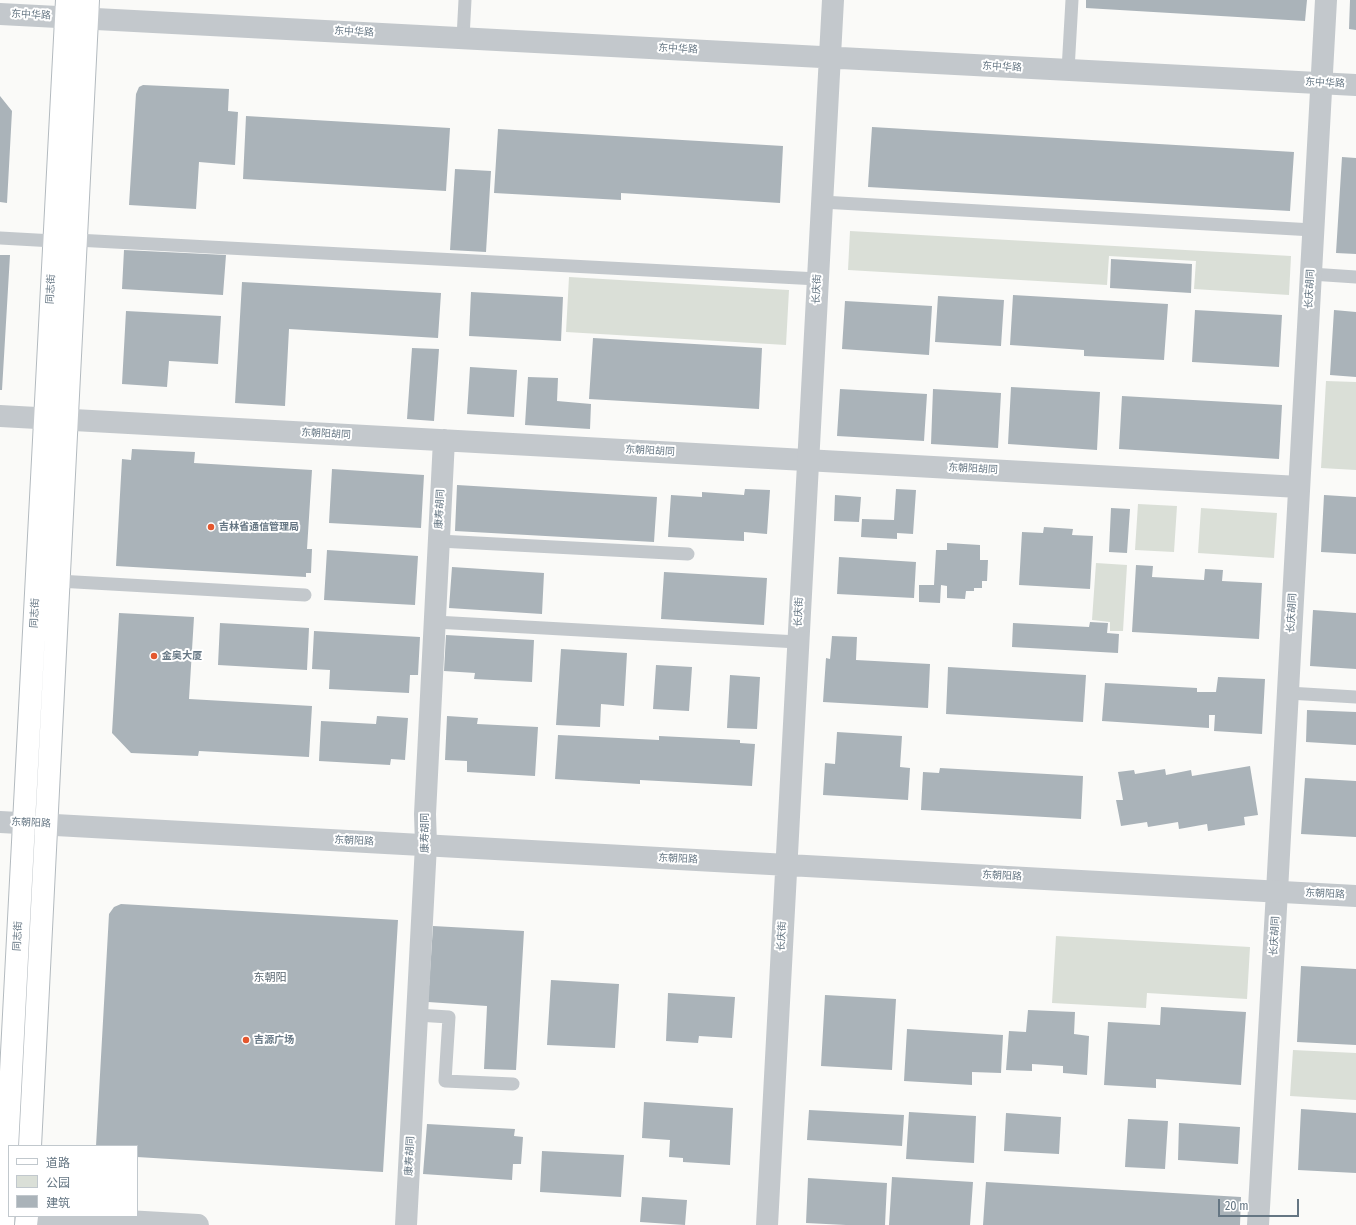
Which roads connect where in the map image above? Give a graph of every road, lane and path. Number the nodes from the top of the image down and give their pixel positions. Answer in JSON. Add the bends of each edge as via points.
{"nodes":[{"id":1,"x":465,"y":0,"type":"edge"},
{"id":2,"x":833,"y":0,"type":"edge"},
{"id":3,"x":1072,"y":0,"type":"edge"},
{"id":4,"x":1326,"y":0,"type":"edge"},
{"id":5,"x":77,"y":9,"type":"edge"},
{"id":6,"x":0,"y":14,"type":"edge"},
{"id":7,"x":463,"y":38,"type":"junction"},
{"id":8,"x":830,"y":57,"type":"junction"},
{"id":9,"x":1068,"y":70,"type":"junction"},
{"id":10,"x":1321,"y":83,"type":"junction"},
{"id":11,"x":1356,"y":85,"type":"edge"},
{"id":12,"x":822,"y":202,"type":"junction"},
{"id":13,"x":1313,"y":230,"type":"junction"},
{"id":14,"x":0,"y":238,"type":"edge"},
{"id":15,"x":76,"y":240,"type":"junction"},
{"id":16,"x":54,"y":241,"type":"junction"},
{"id":17,"x":1310,"y":274,"type":"junction"},
{"id":18,"x":1356,"y":277,"type":"edge"},
{"id":19,"x":818,"y":279,"type":"junction"},
{"id":20,"x":0,"y":416,"type":"edge"},
{"id":21,"x":45,"y":419,"type":"junction"},
{"id":22,"x":66,"y":420,"type":"junction"},
{"id":23,"x":444,"y":440,"type":"junction"},
{"id":24,"x":808,"y":460,"type":"junction"},
{"id":25,"x":1299,"y":487,"type":"junction"},
{"id":26,"x":439,"y":541,"type":"junction"},
{"id":27,"x":688,"y":554,"type":"dead end"},
{"id":28,"x":58,"y":581,"type":"junction"},
{"id":29,"x":305,"y":595,"type":"dead end"},
{"id":30,"x":435,"y":622,"type":"junction"},
{"id":31,"x":798,"y":642,"type":"junction"},
{"id":32,"x":1288,"y":692,"type":"junction"},
{"id":33,"x":1356,"y":697,"type":"edge"},
{"id":34,"x":0,"y":822,"type":"edge"},
{"id":35,"x":24,"y":823,"type":"junction"},
{"id":36,"x":46,"y":824,"type":"junction"},
{"id":37,"x":426,"y":845,"type":"junction"},
{"id":38,"x":786,"y":865,"type":"junction"},
{"id":39,"x":1278,"y":891,"type":"junction"},
{"id":40,"x":1356,"y":896,"type":"edge"},
{"id":41,"x":417,"y":1015,"type":"junction"},
{"id":42,"x":513,"y":1084,"type":"dead end"},
{"id":43,"x":30,"y":1145,"type":"edge"},
{"id":44,"x":4,"y":1217,"type":"edge"},
{"id":45,"x":54,"y":1217,"type":"edge"},
{"id":46,"x":198,"y":1225,"type":"edge"},
{"id":47,"x":406,"y":1225,"type":"edge"},
{"id":48,"x":767,"y":1225,"type":"edge"},
{"id":49,"x":1258,"y":1225,"type":"edge"}],
"edges":[{"from":1,"to":7,"type":"lane"},
{"from":2,"to":8,"type":"street","name":"长庆街"},
{"from":3,"to":9,"type":"lane"},
{"from":4,"to":10,"type":"street","name":"长庆胡同"},
{"from":5,"to":6,"type":"street","name":"东中华路"},
{"from":5,"to":7,"type":"street","name":"东中华路"},
{"from":5,"to":15,"type":"main road"},
{"from":5,"to":16,"type":"main road","name":"同志街"},
{"from":7,"to":8,"type":"street","name":"东中华路"},
{"from":8,"to":9,"type":"street","name":"东中华路"},
{"from":8,"to":12,"type":"street","name":"长庆街"},
{"from":9,"to":10,"type":"street","name":"东中华路"},
{"from":10,"to":11,"type":"street","name":"东中华路"},
{"from":10,"to":13,"type":"street","name":"长庆胡同"},
{"from":12,"to":13,"type":"lane"},
{"from":12,"to":19,"type":"street","name":"长庆街"},
{"from":13,"to":17,"type":"street","name":"长庆胡同"},
{"from":14,"to":16,"type":"lane"},
{"from":15,"to":19,"type":"lane"},
{"from":15,"to":22,"type":"main road"},
{"from":16,"to":21,"type":"main road","name":"同志街"},
{"from":17,"to":18,"type":"lane"},
{"from":17,"to":25,"type":"street","name":"长庆胡同"},
{"from":19,"to":24,"type":"street","name":"长庆街"},
{"from":20,"to":21,"type":"street","name":"东朝阳胡同"},
{"from":21,"to":22,"type":"street","name":"东朝阳胡同"},
{"from":21,"to":35,"type":"main road","name":"同志街"},
{"from":22,"to":23,"type":"street","name":"东朝阳胡同"},
{"from":22,"to":28,"type":"main road"},
{"from":23,"to":24,"type":"street","name":"东朝阳胡同"},
{"from":23,"to":26,"type":"street","name":"康寿胡同"},
{"from":24,"to":25,"type":"street","name":"东朝阳胡同"},
{"from":24,"to":31,"type":"street","name":"长庆街"},
{"from":25,"to":32,"type":"street","name":"长庆胡同"},
{"from":26,"to":27,"type":"lane"},
{"from":26,"to":30,"type":"street","name":"康寿胡同"},
{"from":28,"to":29,"type":"lane"},
{"from":28,"to":36,"type":"main road"},
{"from":30,"to":31,"type":"lane"},
{"from":30,"to":37,"type":"street","name":"康寿胡同","via":[[425,814]]},
{"from":31,"to":38,"type":"street","name":"长庆街"},
{"from":32,"to":33,"type":"lane"},
{"from":32,"to":39,"type":"street","name":"长庆胡同"},
{"from":34,"to":35,"type":"street","name":"东朝阳路"},
{"from":35,"to":36,"type":"street","name":"东朝阳路"},
{"from":35,"to":44,"type":"main road","name":"同志街"},
{"from":36,"to":37,"type":"street","name":"东朝阳路"},
{"from":36,"to":43,"type":"main road"},
{"from":37,"to":38,"type":"street","name":"东朝阳路"},
{"from":37,"to":41,"type":"street","name":"康寿胡同"},
{"from":38,"to":39,"type":"street","name":"东朝阳路"},
{"from":38,"to":48,"type":"street","name":"长庆街"},
{"from":39,"to":40,"type":"street","name":"东朝阳路"},
{"from":39,"to":49,"type":"street","name":"长庆胡同"},
{"from":41,"to":42,"type":"lane","via":[[449,1017],[445,1081]]},
{"from":41,"to":47,"type":"street","name":"康寿胡同"},
{"from":45,"to":46,"type":"street"}]}
